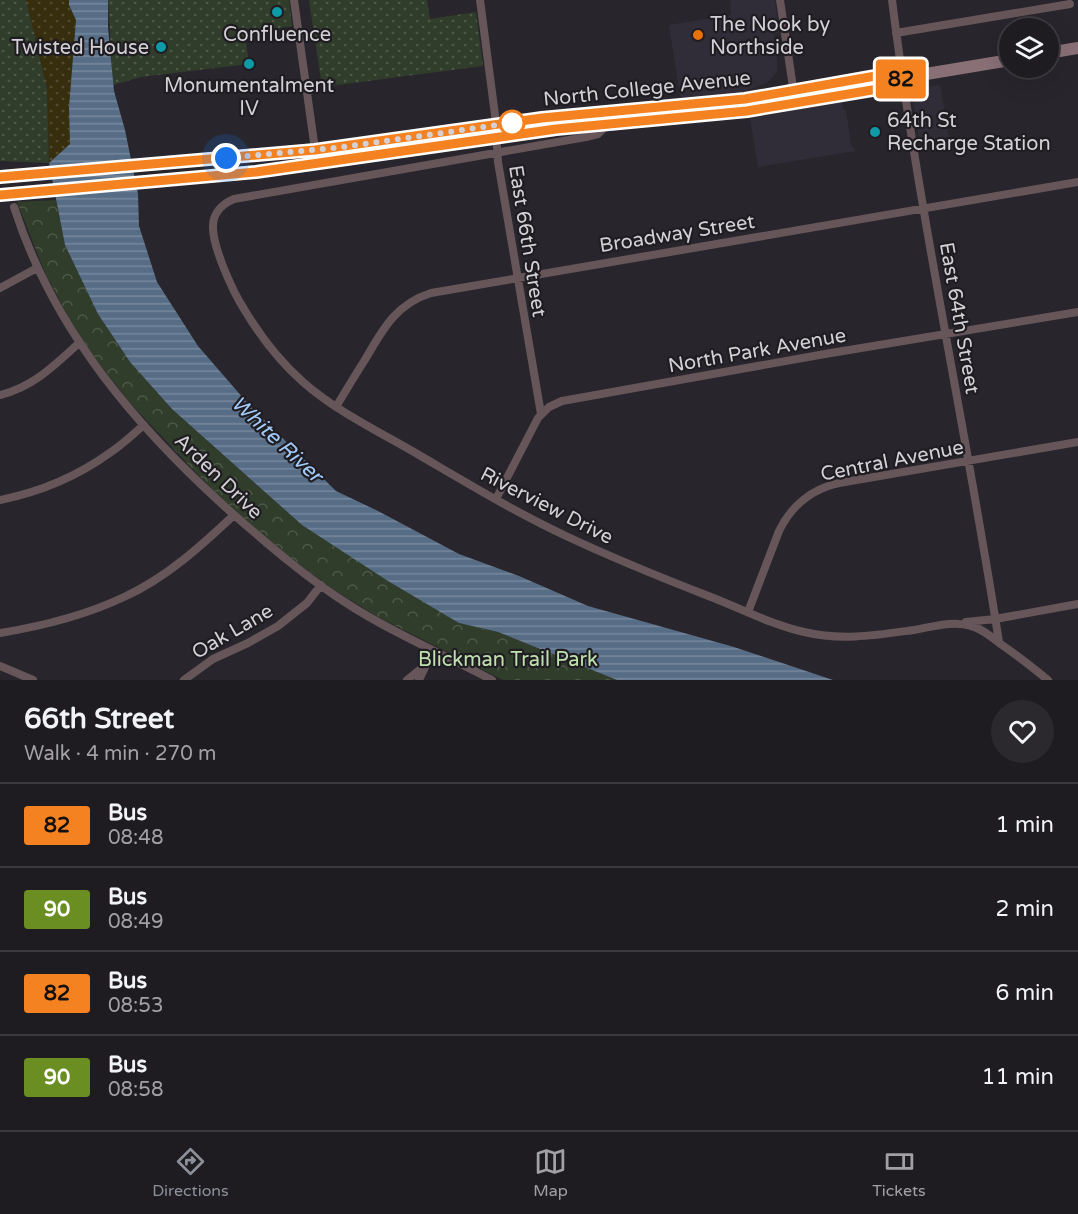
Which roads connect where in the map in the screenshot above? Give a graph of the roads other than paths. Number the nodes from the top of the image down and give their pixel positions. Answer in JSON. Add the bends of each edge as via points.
{"nodes":[{"id":1,"x":294,"y":0,"type":"edge"},
{"id":2,"x":483,"y":0,"type":"edge"},
{"id":3,"x":780,"y":0,"type":"edge"},
{"id":4,"x":892,"y":0,"type":"edge"},
{"id":5,"x":1070,"y":4,"type":"dead end"},
{"id":6,"x":897,"y":33,"type":"junction"},
{"id":7,"x":1078,"y":48,"type":"edge"},
{"id":8,"x":1059,"y":51,"type":"edge"},
{"id":9,"x":999,"y":62,"type":"edge"},
{"id":10,"x":902,"y":78,"type":"junction"},
{"id":11,"x":793,"y":90,"type":"junction"},
{"id":12,"x":795,"y":103,"type":"junction"},
{"id":13,"x":607,"y":124,"type":"junction"},
{"id":14,"x":496,"y":131,"type":"junction"},
{"id":15,"x":315,"y":150,"type":"junction"},
{"id":16,"x":497,"y":152,"type":"junction"},
{"id":17,"x":317,"y":164,"type":"junction"},
{"id":18,"x":0,"y":177,"type":"edge"},
{"id":19,"x":1078,"y":182,"type":"edge"},
{"id":20,"x":0,"y":195,"type":"edge"},
{"id":21,"x":14,"y":207,"type":"dead end"},
{"id":22,"x":924,"y":208,"type":"junction"},
{"id":23,"x":37,"y":268,"type":"junction"},
{"id":24,"x":517,"y":277,"type":"junction"},
{"id":25,"x":0,"y":288,"type":"edge"},
{"id":26,"x":1078,"y":312,"type":"edge"},
{"id":27,"x":946,"y":334,"type":"junction"},
{"id":28,"x":79,"y":343,"type":"junction"},
{"id":29,"x":0,"y":395,"type":"edge"},
{"id":30,"x":336,"y":407,"type":"junction"},
{"id":31,"x":541,"y":414,"type":"junction"},
{"id":32,"x":144,"y":425,"type":"junction"},
{"id":33,"x":1078,"y":442,"type":"edge"},
{"id":34,"x":968,"y":461,"type":"junction"},
{"id":35,"x":0,"y":500,"type":"edge"},
{"id":36,"x":496,"y":500,"type":"junction"},
{"id":37,"x":234,"y":515,"type":"junction"},
{"id":38,"x":321,"y":585,"type":"junction"},
{"id":39,"x":1078,"y":604,"type":"edge"},
{"id":40,"x":748,"y":612,"type":"junction"},
{"id":41,"x":995,"y":619,"type":"junction"},
{"id":42,"x":949,"y":624,"type":"junction"},
{"id":43,"x":0,"y":633,"type":"edge"},
{"id":44,"x":999,"y":642,"type":"junction"},
{"id":45,"x":435,"y":652,"type":"junction"},
{"id":46,"x":426,"y":665,"type":"junction"},
{"id":47,"x":0,"y":666,"type":"edge"},
{"id":48,"x":33,"y":680,"type":"edge"},
{"id":49,"x":184,"y":680,"type":"edge"},
{"id":50,"x":407,"y":680,"type":"edge"},
{"id":51,"x":419,"y":680,"type":"edge"},
{"id":52,"x":492,"y":680,"type":"edge"},
{"id":53,"x":1048,"y":680,"type":"edge"}],
"edges":[{"from":1,"to":15,"type":"street"},
{"from":2,"to":14,"type":"street","name":"East 66th Street"},
{"from":3,"to":11,"type":"street"},
{"from":4,"to":6,"type":"street","name":"East 64th Street"},
{"from":5,"to":6,"type":"street"},
{"from":6,"to":10,"type":"street","name":"East 64th Street"},
{"from":7,"to":8,"type":"main road"},
{"from":9,"to":10,"type":"main road","name":"North College Avenue"},
{"from":10,"to":11,"type":"main road","name":"North College Avenue","via":[[887,74]]},
{"from":10,"to":12,"type":"main road","name":"North College Avenue","via":[[890,87]]},
{"from":10,"to":22,"type":"street","name":"East 64th Street"},
{"from":11,"to":12,"type":"street"},
{"from":11,"to":14,"type":"main road","name":"North College Avenue","via":[[709,103],[587,113]]},
{"from":12,"to":13,"type":"main road","name":"North College Avenue","via":[[722,115]]},
{"from":13,"to":14,"type":"main road","name":"North College Avenue"},
{"from":13,"to":16,"type":"street","name":"Riverview Drive","via":[[598,134]]},
{"from":14,"to":15,"type":"main road","name":"North College Avenue"},
{"from":14,"to":16,"type":"street","name":"East 66th Street"},
{"from":14,"to":17,"type":"main road","name":"North College Avenue"},
{"from":15,"to":17,"type":"street"},
{"from":15,"to":18,"type":"main road","name":"North College Avenue"},
{"from":16,"to":24,"type":"street","name":"East 66th Street"},
{"from":16,"to":30,"type":"street","name":"Riverview Drive","via":[[239,197],[225,203],[215,215],[212,227],[224,267],[259,333],[289,368]]},
{"from":17,"to":20,"type":"main road","name":"North College Avenue"},
{"from":19,"to":22,"type":"street","name":"Broadway Street"},
{"from":21,"to":23,"type":"street","name":"Arden Drive"},
{"from":22,"to":24,"type":"street","name":"Broadway Street"},
{"from":22,"to":27,"type":"street","name":"East 64th Street"},
{"from":23,"to":25,"type":"street"},
{"from":23,"to":28,"type":"street","name":"Arden Drive"},
{"from":24,"to":30,"type":"street","name":"Broadway Street","via":[[436,291],[404,306],[381,332]]},
{"from":24,"to":31,"type":"street","name":"East 66th Street"},
{"from":26,"to":27,"type":"street","name":"North Park Avenue"},
{"from":27,"to":31,"type":"street","name":"North Park Avenue","via":[[567,400]]},
{"from":27,"to":34,"type":"street","name":"East 64th Street"},
{"from":28,"to":29,"type":"street","via":[[38,378]]},
{"from":28,"to":32,"type":"street","name":"Arden Drive"},
{"from":30,"to":36,"type":"street","name":"Riverview Drive"},
{"from":31,"to":36,"type":"street"},
{"from":32,"to":35,"type":"street","via":[[86,469],[43,488]]},
{"from":32,"to":37,"type":"street","name":"Arden Drive"},
{"from":33,"to":34,"type":"street","name":"Central Avenue"},
{"from":34,"to":40,"type":"street","name":"Central Avenue","via":[[832,485],[806,498],[780,528]]},
{"from":34,"to":41,"type":"street","name":"East 64th Street"},
{"from":36,"to":40,"type":"street","name":"Riverview Drive","via":[[622,561]]},
{"from":37,"to":38,"type":"street","name":"Arden Drive"},
{"from":37,"to":43,"type":"street","via":[[182,561],[126,596],[71,618]]},
{"from":38,"to":45,"type":"street","name":"Arden Drive"},
{"from":38,"to":49,"type":"street","name":"Oak Lane","via":[[307,603],[278,626],[213,659]]},
{"from":39,"to":41,"type":"street"},
{"from":40,"to":42,"type":"street","name":"Riverview Drive","via":[[796,630],[833,636],[866,636]]},
{"from":41,"to":42,"type":"street"},
{"from":41,"to":44,"type":"street","name":"East 64th Street"},
{"from":42,"to":44,"type":"street","name":"Riverview Drive","via":[[974,626]]},
{"from":44,"to":53,"type":"street","name":"Riverview Drive"},
{"from":45,"to":46,"type":"street"},
{"from":45,"to":52,"type":"street","name":"Arden Drive"},
{"from":46,"to":50,"type":"street"},
{"from":46,"to":51,"type":"street"},
{"from":47,"to":48,"type":"street"}]}
